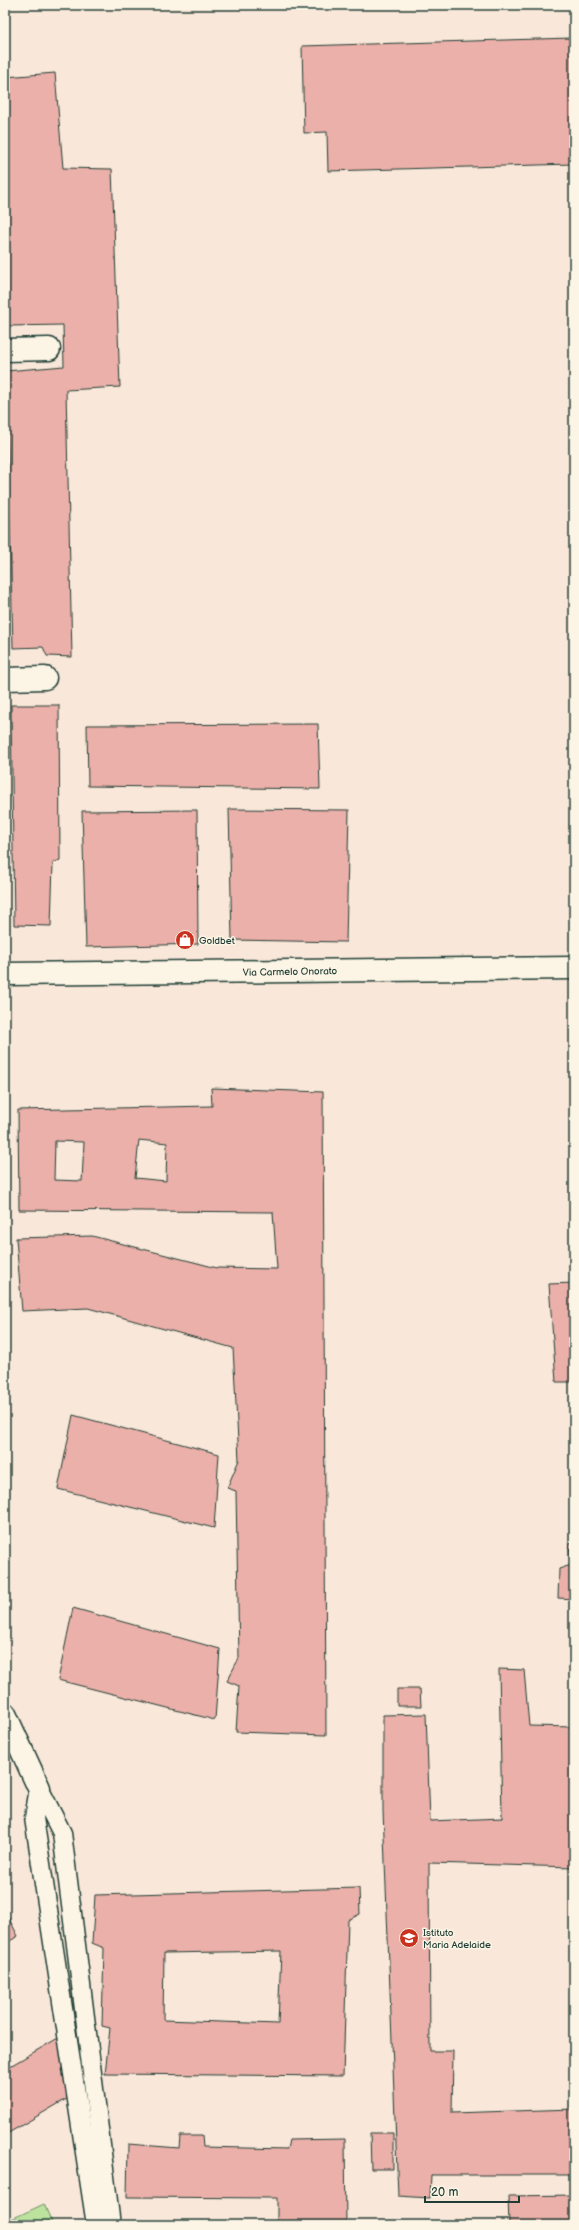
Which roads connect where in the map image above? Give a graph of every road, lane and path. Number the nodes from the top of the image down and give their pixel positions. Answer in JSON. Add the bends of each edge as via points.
{"nodes":[{"id":1,"x":50,"y":349,"type":"dead end"},
{"id":2,"x":5,"y":350,"type":"edge"},
{"id":3,"x":45,"y":678,"type":"dead end"},
{"id":4,"x":5,"y":679,"type":"edge"},
{"id":5,"x":574,"y":968,"type":"edge"},
{"id":6,"x":5,"y":974,"type":"edge"},
{"id":7,"x":5,"y":1714,"type":"edge"},
{"id":8,"x":39,"y":1788,"type":"junction"},
{"id":9,"x":96,"y":2225,"type":"edge"},
{"id":10,"x":111,"y":2225,"type":"edge"}],
"edges":[{"from":1,"to":2,"type":"street"},
{"from":3,"to":4,"type":"street"},
{"from":5,"to":6,"type":"street","name":"Via Carmelo Onorato"},
{"from":7,"to":8,"type":"street"},
{"from":8,"to":9,"type":"lane","via":[[34,1818]]},
{"from":8,"to":10,"type":"lane","via":[[62,1833]]}]}
